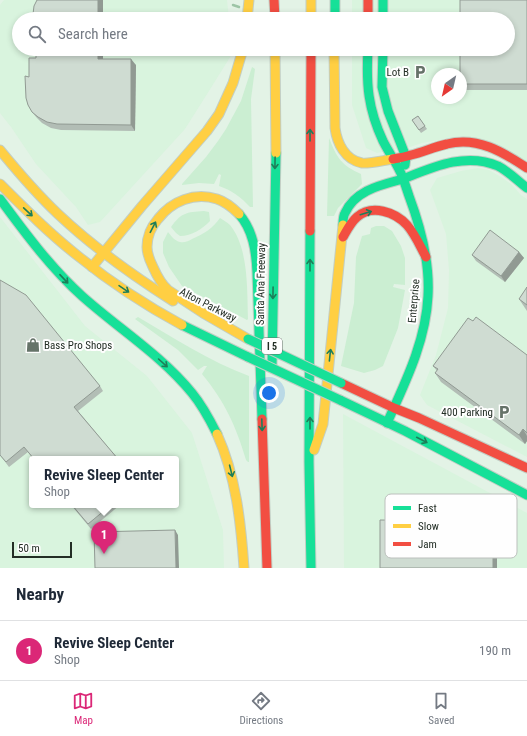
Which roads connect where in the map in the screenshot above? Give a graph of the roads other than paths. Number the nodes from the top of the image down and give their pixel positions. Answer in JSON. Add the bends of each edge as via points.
{"nodes":[{"id":1,"x":249,"y":0,"type":"edge"},
{"id":2,"x":274,"y":0,"type":"edge"},
{"id":3,"x":311,"y":0,"type":"edge"},
{"id":4,"x":335,"y":0,"type":"edge"},
{"id":5,"x":368,"y":0,"type":"edge"},
{"id":6,"x":383,"y":0,"type":"edge"},
{"id":7,"x":248,"y":12,"type":"edge"},
{"id":8,"x":275,"y":12,"type":"edge"},
{"id":9,"x":311,"y":12,"type":"edge"},
{"id":10,"x":335,"y":12,"type":"edge"},
{"id":11,"x":368,"y":12,"type":"edge"},
{"id":12,"x":383,"y":12,"type":"edge"},
{"id":13,"x":241,"y":56,"type":"edge"},
{"id":14,"x":275,"y":56,"type":"edge"},
{"id":15,"x":310,"y":56,"type":"edge"},
{"id":16,"x":334,"y":56,"type":"edge"},
{"id":17,"x":368,"y":56,"type":"edge"},
{"id":18,"x":383,"y":56,"type":"edge"},
{"id":19,"x":0,"y":150,"type":"edge"},
{"id":20,"x":406,"y":157,"type":"junction"},
{"id":21,"x":393,"y":159,"type":"junction"},
{"id":22,"x":527,"y":168,"type":"edge"},
{"id":23,"x":403,"y":179,"type":"junction"},
{"id":24,"x":0,"y":184,"type":"edge"},
{"id":25,"x":527,"y":188,"type":"edge"},
{"id":26,"x":0,"y":200,"type":"edge"},
{"id":27,"x":341,"y":241,"type":"junction"},
{"id":28,"x":102,"y":254,"type":"junction"},
{"id":29,"x":426,"y":257,"type":"junction"},
{"id":30,"x":92,"y":267,"type":"junction"},
{"id":31,"x":248,"y":339,"type":"junction"},
{"id":32,"x":271,"y":376,"type":"dead end"},
{"id":33,"x":394,"y":408,"type":"junction"},
{"id":34,"x":271,"y":416,"type":"dead end"},
{"id":35,"x":387,"y":423,"type":"junction"},
{"id":36,"x":309,"y":462,"type":"junction"},
{"id":37,"x":527,"y":468,"type":"edge"},
{"id":38,"x":527,"y":495,"type":"edge"},
{"id":39,"x":244,"y":568,"type":"edge"},
{"id":40,"x":268,"y":568,"type":"edge"},
{"id":41,"x":310,"y":568,"type":"edge"}],
"edges":[{"from":1,"to":7,"type":"main road"},
{"from":2,"to":8,"type":"main road"},
{"from":3,"to":9,"type":"main road"},
{"from":4,"to":10,"type":"main road"},
{"from":5,"to":11,"type":"main road"},
{"from":6,"to":12,"type":"main road"},
{"from":13,"to":28,"type":"main road","via":[[233,83],[219,114]]},
{"from":14,"to":32,"type":"main road","name":"Santa Ana Freeway","number":"I 5","one_way":true},
{"from":36,"to":15,"type":"main road","one_way":true},
{"from":16,"to":21,"type":"main road","via":[[335,131],[338,143],[345,153],[358,162]]},
{"from":17,"to":21,"type":"main road","name":"Enterprise","via":[[370,103],[385,146]]},
{"from":18,"to":20,"type":"main road","via":[[382,88]]},
{"from":19,"to":28,"type":"main road","name":"Alton Parkway","via":[[35,191]]},
{"from":20,"to":21,"type":"main road"},
{"from":20,"to":22,"type":"main road","via":[[443,144],[470,142],[496,149]]},
{"from":20,"to":23,"type":"main road"},
{"from":21,"to":23,"type":"main road","name":"Enterprise"},
{"from":23,"to":25,"type":"main road","via":[[442,164],[470,160],[498,166]]},
{"from":23,"to":27,"type":"main road","via":[[373,187],[350,204],[344,214]]},
{"from":23,"to":29,"type":"main road","name":"Enterprise","via":[[421,231]]},
{"from":24,"to":30,"type":"main road","one_way":true,"via":[[32,216]]},
{"from":26,"to":39,"type":"main road","one_way":true,"via":[[67,282],[178,377],[205,410],[221,442],[232,475],[240,521]]},
{"from":27,"to":29,"type":"main road","one_way":true,"via":[[359,215],[376,210],[396,216],[405,223]]},
{"from":36,"to":27,"type":"main road","one_way":true,"via":[[323,424]]},
{"from":28,"to":30,"type":"main road"},
{"from":28,"to":31,"type":"main road","name":"Alton Parkway","via":[[151,288]]},
{"from":29,"to":33,"type":"main road","name":"Enterprise","via":[[428,288],[425,320],[408,376]]},
{"from":30,"to":35,"type":"main road","one_way":true,"bridge":true,"via":[[169,318],[195,332]]},
{"from":31,"to":33,"type":"main road","name":"Alton Parkway","bridge":true},
{"from":31,"to":40,"type":"main road","one_way":true,"via":[[170,293],[156,276],[147,250],[148,237],[157,219],[178,201],[203,196],[229,205],[244,220],[254,246]]},
{"from":33,"to":35,"type":"main road","name":"Enterprise"},
{"from":33,"to":37,"type":"main road","name":"Alton Parkway"},
{"from":34,"to":40,"type":"main road"},
{"from":35,"to":38,"type":"main road","one_way":true},
{"from":36,"to":41,"type":"main road"}]}
